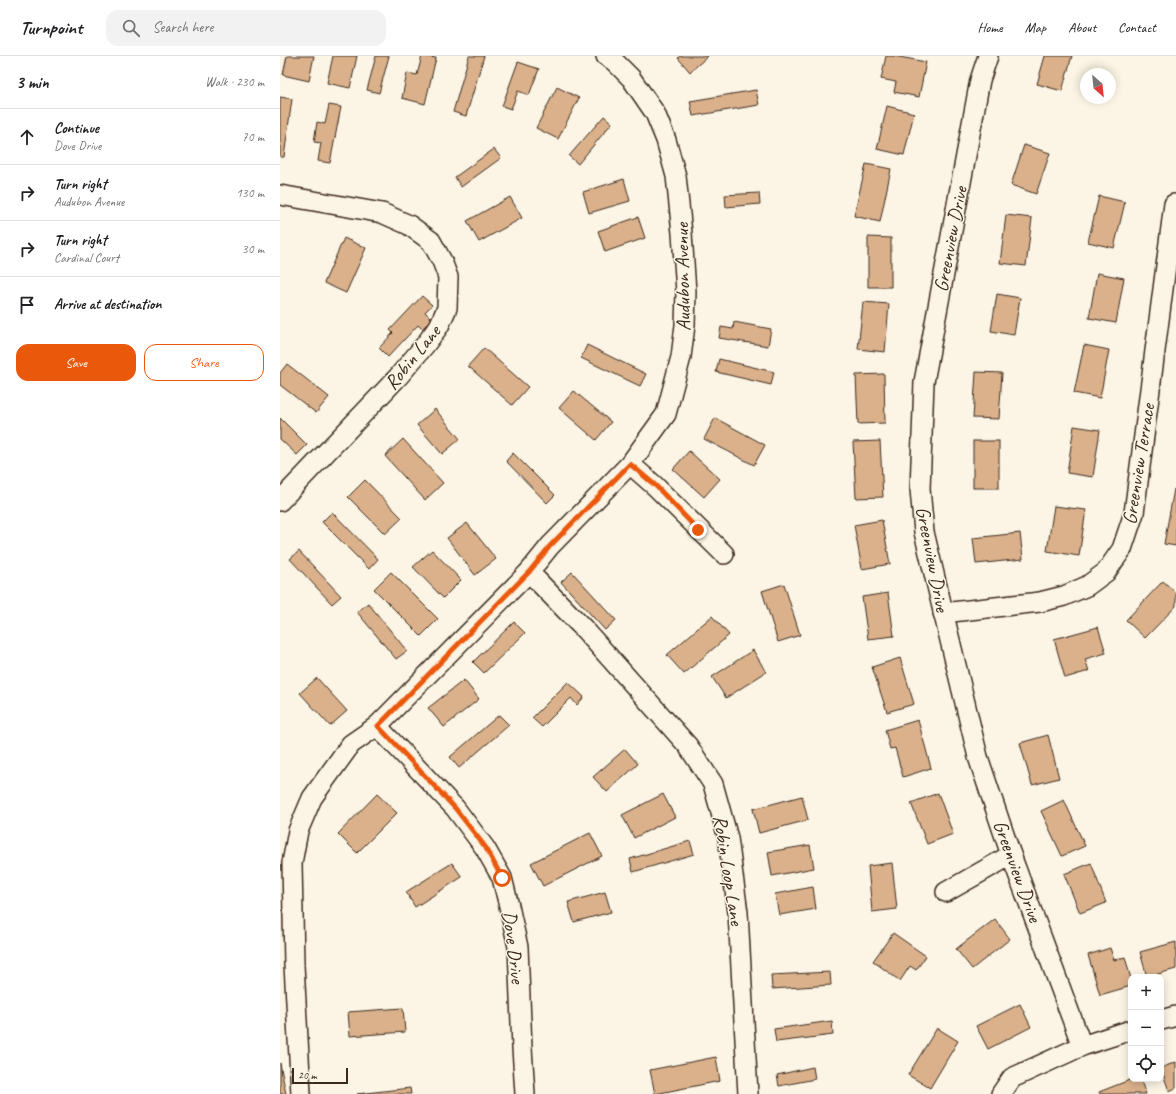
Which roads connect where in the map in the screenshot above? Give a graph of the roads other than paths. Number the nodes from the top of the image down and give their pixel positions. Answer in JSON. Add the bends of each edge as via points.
{"nodes":[{"id":1,"x":606,"y":56,"type":"edge"},
{"id":2,"x":988,"y":56,"type":"edge"},
{"id":3,"x":280,"y":195,"type":"edge"},
{"id":4,"x":1174,"y":204,"type":"dead end"},
{"id":5,"x":630,"y":464,"type":"junction"},
{"id":6,"x":280,"y":501,"type":"edge"},
{"id":7,"x":724,"y":554,"type":"dead end"},
{"id":8,"x":529,"y":572,"type":"junction"},
{"id":9,"x":943,"y":613,"type":"junction"},
{"id":10,"x":378,"y":726,"type":"junction"},
{"id":11,"x":1011,"y":855,"type":"junction"},
{"id":12,"x":946,"y":892,"type":"dead end"},
{"id":13,"x":1176,"y":1016,"type":"edge"},
{"id":14,"x":1164,"y":1019,"type":"edge"},
{"id":15,"x":1128,"y":1031,"type":"edge"},
{"id":16,"x":1082,"y":1046,"type":"junction"},
{"id":17,"x":301,"y":1094,"type":"edge"},
{"id":18,"x":525,"y":1094,"type":"edge"},
{"id":19,"x":748,"y":1094,"type":"edge"},
{"id":20,"x":1001,"y":1094,"type":"edge"}],
"edges":[{"from":1,"to":5,"type":"street","name":"Audubon Avenue","via":[[631,78],[655,113],[666,140],[676,176],[686,292],[681,357],[666,414]]},
{"from":2,"to":9,"type":"street","name":"Greenview Drive","via":[[980,80],[924,382],[920,489],[924,532]]},
{"from":3,"to":6,"type":"street","name":"Robin Lane","via":[[382,213],[409,225],[431,241],[448,277],[447,308],[439,326],[425,345],[398,378]]},
{"from":4,"to":9,"type":"street","name":"Greenview Terrace","via":[[1134,513],[1122,549],[1106,572],[1087,586],[1064,596],[1040,602]]},
{"from":5,"to":7,"type":"street","via":[[656,486]]},
{"from":5,"to":8,"type":"street","name":"Audubon Avenue","via":[[550,546]]},
{"from":8,"to":10,"type":"street","name":"Audubon Avenue"},
{"from":8,"to":19,"type":"street","name":"Robin Loop Lane","via":[[585,630],[688,746],[713,784],[728,838],[738,913]]},
{"from":9,"to":11,"type":"street","name":"Greenview Drive","via":[[978,757]]},
{"from":10,"to":17,"type":"street","name":"Audubon Avenue","via":[[351,744],[312,798],[298,831],[292,863]]},
{"from":10,"to":18,"type":"street","name":"Dove Drive","via":[[455,808],[486,848],[502,878],[518,946]]},
{"from":11,"to":12,"type":"street"},
{"from":11,"to":16,"type":"street","name":"Greenview Drive"},
{"from":13,"to":14,"type":"street"},
{"from":15,"to":16,"type":"street"},
{"from":16,"to":20,"type":"street","via":[[1012,1078]]}]}
